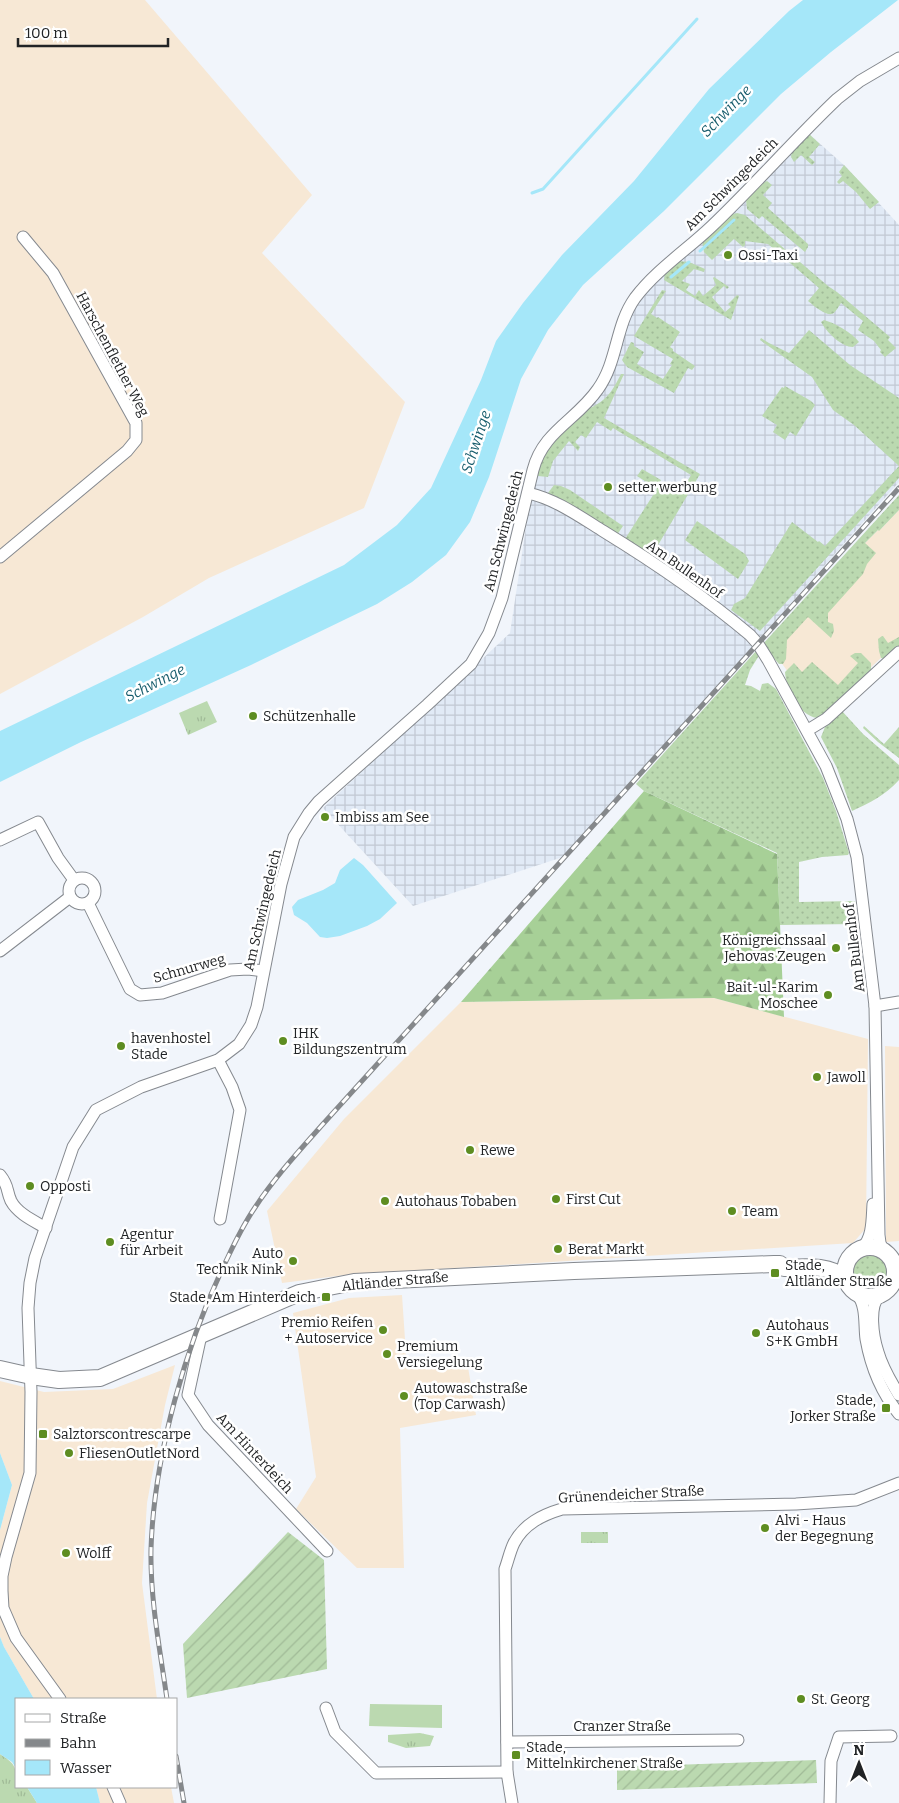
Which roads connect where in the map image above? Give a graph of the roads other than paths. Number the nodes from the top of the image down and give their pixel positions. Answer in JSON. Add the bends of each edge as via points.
{"nodes":[{"id":1,"x":899,"y":58,"type":"edge"},
{"id":2,"x":23,"y":237,"type":"dead end"},
{"id":3,"x":528,"y":493,"type":"junction"},
{"id":4,"x":0,"y":557,"type":"edge"},
{"id":5,"x":899,"y":652,"type":"edge"},
{"id":6,"x":808,"y":730,"type":"junction"},
{"id":7,"x":0,"y":840,"type":"edge"},
{"id":8,"x":74,"y":880,"type":"junction"},
{"id":9,"x":70,"y":897,"type":"junction"},
{"id":10,"x":88,"y":903,"type":"junction"},
{"id":11,"x":0,"y":951,"type":"edge"},
{"id":12,"x":263,"y":971,"type":"junction"},
{"id":13,"x":899,"y":1002,"type":"edge"},
{"id":14,"x":875,"y":1006,"type":"junction"},
{"id":15,"x":218,"y":1060,"type":"junction"},
{"id":16,"x":877,"y":1172,"type":"junction"},
{"id":17,"x":0,"y":1175,"type":"edge"},
{"id":18,"x":220,"y":1220,"type":"dead end"},
{"id":19,"x":46,"y":1228,"type":"junction"},
{"id":20,"x":856,"y":1252,"type":"junction"},
{"id":21,"x":894,"y":1263,"type":"edge"},
{"id":22,"x":780,"y":1264,"type":"junction"},
{"id":23,"x":846,"y":1280,"type":"junction"},
{"id":24,"x":857,"y":1294,"type":"junction"},
{"id":25,"x":880,"y":1295,"type":"junction"},
{"id":26,"x":201,"y":1335,"type":"junction"},
{"id":27,"x":0,"y":1369,"type":"edge"},
{"id":28,"x":31,"y":1376,"type":"junction"},
{"id":29,"x":899,"y":1395,"type":"edge"},
{"id":30,"x":899,"y":1414,"type":"edge"},
{"id":31,"x":899,"y":1483,"type":"edge"},
{"id":32,"x":327,"y":1551,"type":"dead end"},
{"id":33,"x":59,"y":1698,"type":"edge"},
{"id":34,"x":326,"y":1708,"type":"dead end"},
{"id":35,"x":891,"y":1736,"type":"dead end"},
{"id":36,"x":738,"y":1740,"type":"dead end"},
{"id":37,"x":507,"y":1742,"type":"junction"},
{"id":38,"x":507,"y":1772,"type":"junction"},
{"id":39,"x":114,"y":1788,"type":"edge"},
{"id":40,"x":120,"y":1803,"type":"edge"},
{"id":41,"x":512,"y":1803,"type":"edge"},
{"id":42,"x":830,"y":1803,"type":"edge"}],
"edges":[{"from":1,"to":3,"type":"street","name":"Am Schwingedeich","via":[[837,99],[712,226],[644,286],[623,320],[604,381],[540,450]]},
{"from":2,"to":4,"type":"street","name":"Harschenflether Weg","via":[[53,274],[136,423],[136,440]]},
{"from":3,"to":6,"type":"street","name":"Am Bullenhof","via":[[551,500],[612,537],[746,632],[758,644]]},
{"from":3,"to":12,"type":"street","name":"Am Schwingedeich","via":[[502,598],[489,633],[471,664],[319,801],[294,837]]},
{"from":5,"to":6,"type":"street","via":[[826,719]]},
{"from":6,"to":14,"type":"street","name":"Am Bullenhof","via":[[834,783],[855,848]]},
{"from":7,"to":8,"type":"street","via":[[38,822]]},
{"from":8,"to":9,"type":"street","via":[[69,888]]},
{"from":8,"to":10,"type":"street","via":[[86,878],[93,883],[95,895]]},
{"from":9,"to":10,"type":"street","via":[[75,903]]},
{"from":9,"to":11,"type":"street"},
{"from":10,"to":12,"type":"street","name":"Schnurweg","via":[[130,989],[140,995],[162,993],[230,970]]},
{"from":12,"to":15,"type":"street","name":"Am Schwingedeich","via":[[251,1025],[240,1044]]},
{"from":13,"to":14,"type":"street"},
{"from":14,"to":16,"type":"street","name":"Am Bullenhof"},
{"from":15,"to":18,"type":"street","via":[[240,1110]]},
{"from":15,"to":19,"type":"street","name":"Am Schwingedeich","via":[[141,1087],[96,1110],[74,1147]]},
{"from":16,"to":20,"type":"street","name":"Am Bullenhof","via":[[870,1234],[866,1244]]},
{"from":16,"to":21,"type":"street","name":"Am Bullenhof","via":[[879,1239]]},
{"from":17,"to":19,"type":"street","via":[[21,1213]]},
{"from":19,"to":28,"type":"street","name":"Am Schwingedeich","via":[[30,1283]]},
{"from":20,"to":21,"type":"main road","via":[[871,1246]]},
{"from":20,"to":22,"type":"main road","name":"Altländer Straße","via":[[838,1262],[784,1260]]},
{"from":20,"to":23,"type":"main road","via":[[845,1269]]},
{"from":21,"to":25,"type":"main road","via":[[889,1289]]},
{"from":22,"to":23,"type":"main road","name":"Altländer Straße","via":[[784,1268],[834,1271]]},
{"from":22,"to":26,"type":"main road","name":"Altländer Straße","via":[[354,1282],[299,1293]]},
{"from":23,"to":24,"type":"main road"},
{"from":24,"to":25,"type":"main road"},
{"from":24,"to":30,"type":"street","via":[[862,1303],[866,1340],[878,1382]]},
{"from":25,"to":29,"type":"street","via":[[873,1309],[877,1350]]},
{"from":26,"to":28,"type":"main road","name":"Altländer Straße","via":[[100,1378],[59,1380]]},
{"from":26,"to":32,"type":"street","name":"Am Hinterdeich","via":[[188,1395],[208,1425]]},
{"from":27,"to":28,"type":"main road","name":"Altländer Straße"},
{"from":28,"to":33,"type":"street","via":[[30,1473],[2,1576],[3,1608],[16,1638]]},
{"from":31,"to":37,"type":"street","name":"Grünendeicher Straße","via":[[856,1500],[562,1509],[540,1516],[514,1542],[505,1569]]},
{"from":34,"to":38,"type":"street","via":[[335,1732],[376,1773]]},
{"from":35,"to":42,"type":"street","via":[[839,1737],[831,1761]]},
{"from":36,"to":37,"type":"street","name":"Cranzer Straße"},
{"from":37,"to":38,"type":"street","name":"Grünendeicher Straße"},
{"from":38,"to":41,"type":"street","name":"Grünendeicher Straße"},
{"from":39,"to":40,"type":"street"}]}
